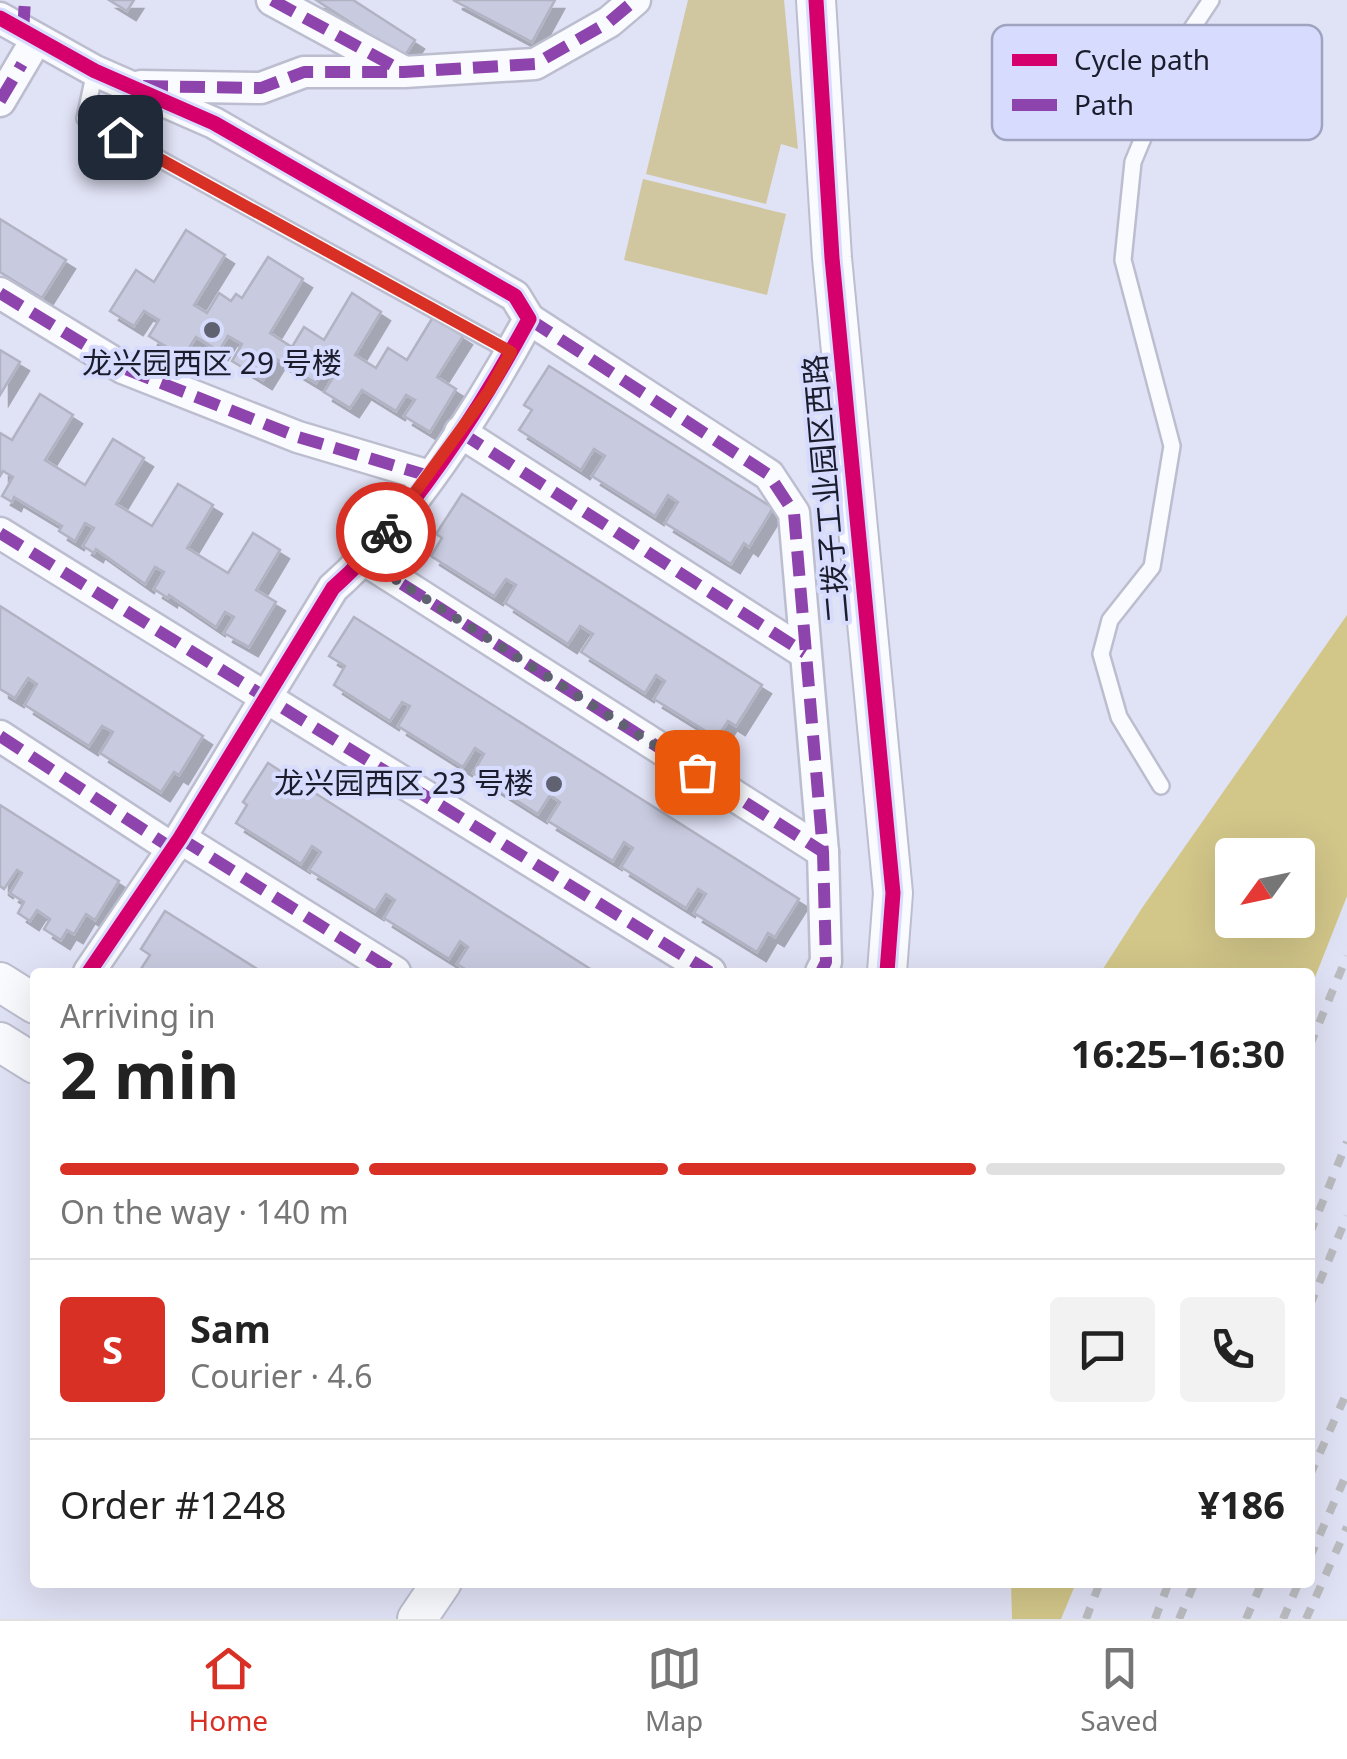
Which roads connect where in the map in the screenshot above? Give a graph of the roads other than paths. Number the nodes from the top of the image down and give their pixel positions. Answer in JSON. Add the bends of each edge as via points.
{"nodes":[{"id":1,"x":26,"y":0,"type":"edge"},
{"id":2,"x":272,"y":0,"type":"edge"},
{"id":3,"x":634,"y":0,"type":"edge"},
{"id":4,"x":816,"y":0,"type":"edge"},
{"id":5,"x":1211,"y":0,"type":"edge"},
{"id":6,"x":1195,"y":25,"type":"edge"},
{"id":7,"x":19,"y":30,"type":"edge"},
{"id":8,"x":95,"y":71,"type":"junction"},
{"id":9,"x":404,"y":72,"type":"junction"},
{"id":10,"x":128,"y":85,"type":"junction"},
{"id":11,"x":0,"y":101,"type":"edge"},
{"id":12,"x":1142,"y":140,"type":"edge"},
{"id":13,"x":0,"y":293,"type":"edge"},
{"id":14,"x":529,"y":319,"type":"junction"},
{"id":15,"x":511,"y":352,"type":"junction"},
{"id":16,"x":460,"y":432,"type":"junction"},
{"id":17,"x":428,"y":476,"type":"junction"},
{"id":18,"x":0,"y":534,"type":"edge"},
{"id":19,"x":365,"y":560,"type":"junction"},
{"id":20,"x":805,"y":653,"type":"junction"},
{"id":21,"x":264,"y":699,"type":"junction"},
{"id":22,"x":0,"y":736,"type":"edge"},
{"id":23,"x":1160,"y":786,"type":"dead end"},
{"id":24,"x":176,"y":843,"type":"junction"},
{"id":25,"x":823,"y":852,"type":"junction"},
{"id":26,"x":92,"y":968,"type":"edge"},
{"id":27,"x":388,"y":968,"type":"edge"},
{"id":28,"x":703,"y":968,"type":"edge"},
{"id":29,"x":823,"y":968,"type":"edge"},
{"id":30,"x":886,"y":968,"type":"edge"},
{"id":31,"x":0,"y":982,"type":"edge"},
{"id":32,"x":30,"y":1001,"type":"edge"},
{"id":33,"x":0,"y":1042,"type":"edge"},
{"id":34,"x":30,"y":1061,"type":"edge"},
{"id":35,"x":438,"y":1588,"type":"edge"},
{"id":36,"x":417,"y":1619,"type":"edge"}],
"edges":[{"from":1,"to":7,"type":"street"},
{"from":2,"to":9,"type":"street"},
{"from":3,"to":9,"type":"street","via":[[535,64]]},
{"from":4,"to":30,"type":"street","name":"二拨子工业园区西路","via":[[832,258],[893,893]]},
{"from":5,"to":6,"type":"lane"},
{"from":7,"to":8,"type":"street"},
{"from":7,"to":11,"type":"street"},
{"from":8,"to":10,"type":"street"},
{"from":8,"to":15,"type":"lane","via":[[85,118]]},
{"from":9,"to":10,"type":"street","via":[[304,72],[261,88]]},
{"from":10,"to":14,"type":"street","via":[[214,123],[515,296]]},
{"from":12,"to":23,"type":"lane","via":[[1133,162],[1124,260],[1172,446],[1152,566],[1110,620],[1101,654],[1120,717]]},
{"from":13,"to":17,"type":"street","via":[[123,368],[298,437]]},
{"from":14,"to":15,"type":"street"},
{"from":14,"to":20,"type":"street","via":[[769,474],[794,513]]},
{"from":15,"to":16,"type":"street"},
{"from":16,"to":17,"type":"street"},
{"from":16,"to":20,"type":"street"},
{"from":17,"to":19,"type":"street"},
{"from":18,"to":21,"type":"street"},
{"from":19,"to":21,"type":"street","via":[[333,588]]},
{"from":19,"to":25,"type":"street"},
{"from":20,"to":25,"type":"street"},
{"from":21,"to":24,"type":"street"},
{"from":21,"to":28,"type":"street"},
{"from":22,"to":24,"type":"street"},
{"from":24,"to":26,"type":"street"},
{"from":24,"to":27,"type":"street"},
{"from":25,"to":29,"type":"street"},
{"from":31,"to":32,"type":"street"},
{"from":33,"to":34,"type":"street"},
{"from":35,"to":36,"type":"street"}]}
